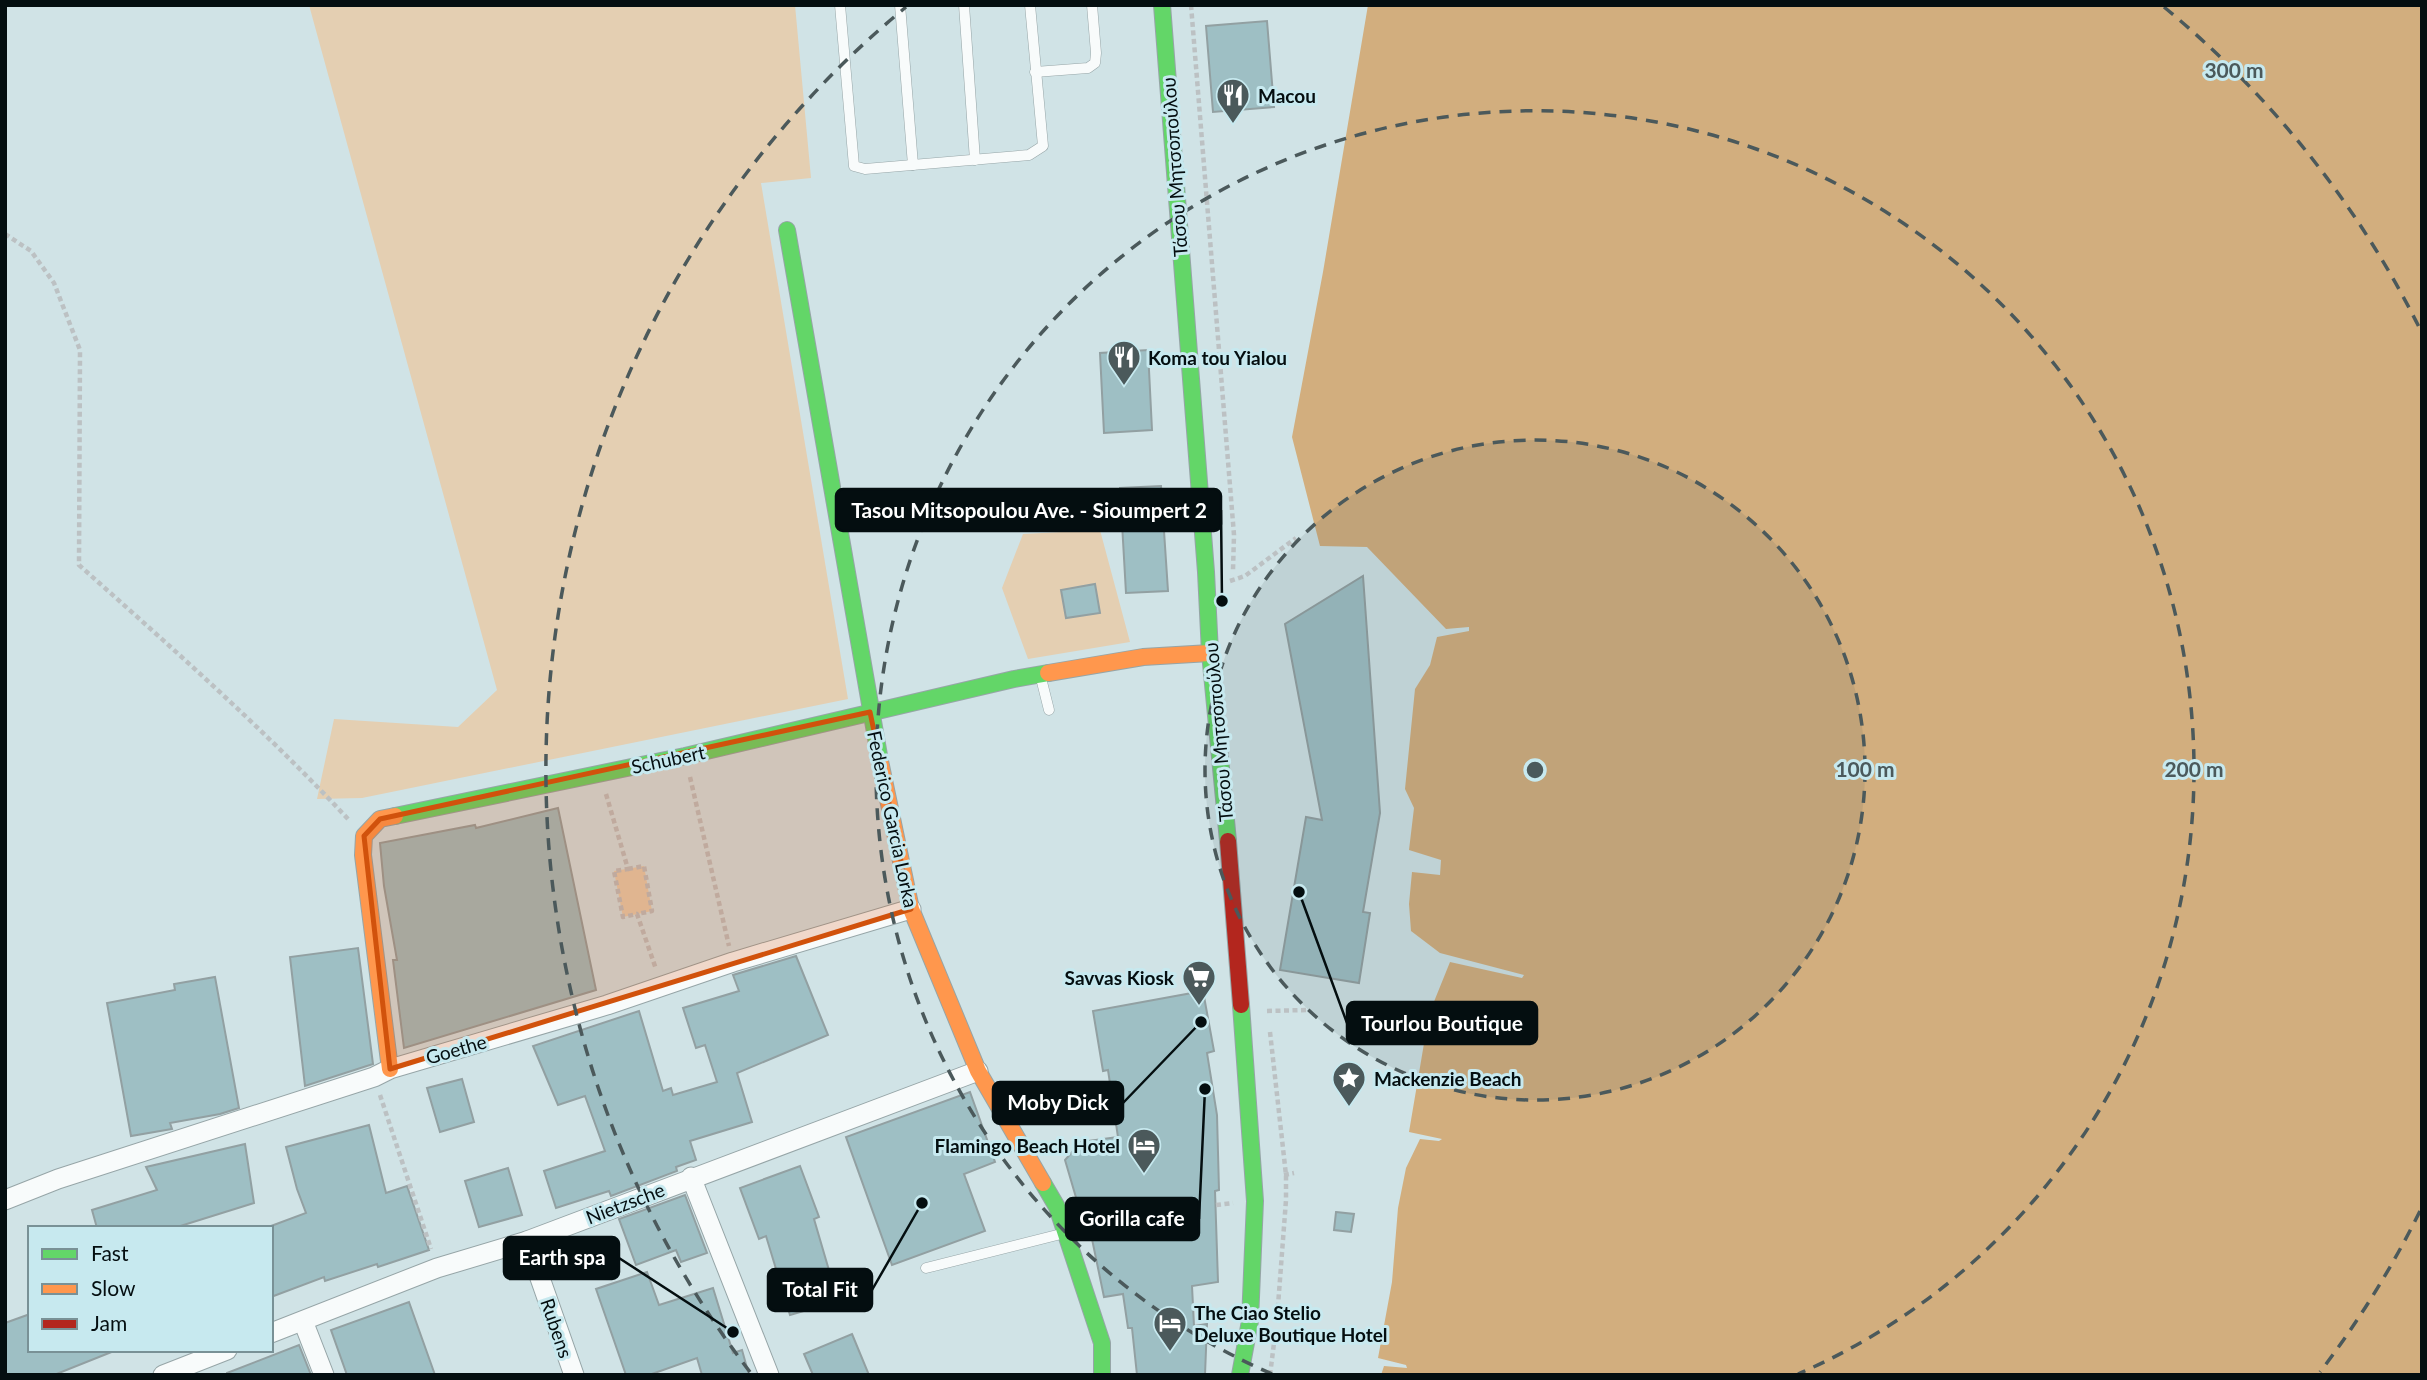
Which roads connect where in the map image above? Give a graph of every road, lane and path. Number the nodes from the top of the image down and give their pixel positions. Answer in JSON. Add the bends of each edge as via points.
{"nodes":[{"id":1,"x":840,"y":5,"type":"edge"},
{"id":2,"x":900,"y":5,"type":"edge"},
{"id":3,"x":964,"y":5,"type":"edge"},
{"id":4,"x":1030,"y":5,"type":"edge"},
{"id":5,"x":1093,"y":5,"type":"edge"},
{"id":6,"x":1162,"y":5,"type":"edge"},
{"id":7,"x":1191,"y":5,"type":"edge"},
{"id":8,"x":1035,"y":72,"type":"junction"},
{"id":9,"x":975,"y":160,"type":"junction"},
{"id":10,"x":914,"y":165,"type":"junction"},
{"id":11,"x":787,"y":230,"type":"dead end"},
{"id":12,"x":5,"y":234,"type":"edge"},
{"id":13,"x":1296,"y":538,"type":"dead end"},
{"id":14,"x":1245,"y":576,"type":"dead end"},
{"id":15,"x":1233,"y":593,"type":"dead end"},
{"id":16,"x":1210,"y":653,"type":"junction"},
{"id":17,"x":1040,"y":674,"type":"junction"},
{"id":18,"x":1049,"y":710,"type":"dead end"},
{"id":19,"x":870,"y":712,"type":"junction"},
{"id":20,"x":685,"y":756,"type":"junction"},
{"id":21,"x":600,"y":774,"type":"junction"},
{"id":22,"x":363,"y":836,"type":"junction"},
{"id":23,"x":628,"y":869,"type":"junction"},
{"id":24,"x":911,"y":909,"type":"junction"},
{"id":25,"x":638,"y":914,"type":"junction"},
{"id":26,"x":733,"y":962,"type":"junction"},
{"id":27,"x":662,"y":986,"type":"junction"},
{"id":28,"x":1266,"y":997,"type":"dead end"},
{"id":29,"x":1306,"y":1010,"type":"dead end"},
{"id":30,"x":1267,"y":1011,"type":"junction"},
{"id":31,"x":978,"y":1071,"type":"junction"},
{"id":32,"x":382,"y":1073,"type":"junction"},
{"id":33,"x":1294,"y":1173,"type":"dead end"},
{"id":34,"x":1283,"y":1175,"type":"junction"},
{"id":35,"x":691,"y":1177,"type":"junction"},
{"id":36,"x":5,"y":1200,"type":"edge"},
{"id":37,"x":1066,"y":1233,"type":"junction"},
{"id":38,"x":527,"y":1241,"type":"junction"},
{"id":39,"x":437,"y":1268,"type":"junction"},
{"id":40,"x":926,"y":1268,"type":"dead end"},
{"id":41,"x":303,"y":1321,"type":"junction"},
{"id":42,"x":273,"y":1332,"type":"edge"},
{"id":43,"x":222,"y":1352,"type":"edge"},
{"id":44,"x":163,"y":1375,"type":"edge"},
{"id":45,"x":324,"y":1375,"type":"edge"},
{"id":46,"x":574,"y":1375,"type":"edge"},
{"id":47,"x":769,"y":1375,"type":"edge"},
{"id":48,"x":1102,"y":1375,"type":"edge"},
{"id":49,"x":1240,"y":1375,"type":"edge"},
{"id":50,"x":1270,"y":1375,"type":"edge"}],
"edges":[{"from":1,"to":10,"type":"lane","via":[[854,166]]},
{"from":2,"to":10,"type":"lane"},
{"from":3,"to":9,"type":"lane"},
{"from":4,"to":8,"type":"lane"},
{"from":5,"to":8,"type":"lane","via":[[1095,63],[1088,68]]},
{"from":6,"to":16,"type":"street","name":"Τάσου Μητσοπούλου"},
{"from":7,"to":15,"type":"path","via":[[1234,536]]},
{"from":8,"to":9,"type":"lane","via":[[1043,146],[1029,155]]},
{"from":9,"to":10,"type":"lane"},
{"from":11,"to":19,"type":"street","name":"Federico Garcia Lorka"},
{"from":12,"to":22,"type":"path","via":[[32,251],[54,283],[80,350],[79,565],[308,776]]},
{"from":13,"to":14,"type":"path"},
{"from":16,"to":17,"type":"street","name":"Schubert","via":[[1143,657]]},
{"from":16,"to":49,"type":"street","name":"Τάσου Μητσοπούλου","via":[[1255,1201],[1250,1321]]},
{"from":17,"to":18,"type":"lane"},
{"from":17,"to":19,"type":"street","name":"Schubert"},
{"from":19,"to":20,"type":"street","name":"Schubert"},
{"from":19,"to":24,"type":"street","name":"Federico Garcia Lorka"},
{"from":20,"to":21,"type":"street","name":"Schubert"},
{"from":20,"to":26,"type":"path"},
{"from":21,"to":22,"type":"street","name":"Schubert","via":[[380,819]]},
{"from":21,"to":23,"type":"path"},
{"from":22,"to":32,"type":"street"},
{"from":23,"to":25,"type":"path","via":[[644,866],[652,911]]},
{"from":23,"to":25,"type":"path","via":[[614,871],[623,917]]},
{"from":24,"to":26,"type":"street","name":"Goethe"},
{"from":24,"to":31,"type":"street","name":"Federico Garcia Lorka","via":[[952,1024]]},
{"from":25,"to":27,"type":"path"},
{"from":26,"to":27,"type":"street","name":"Goethe"},
{"from":27,"to":32,"type":"street","name":"Goethe"},
{"from":28,"to":30,"type":"path"},
{"from":29,"to":30,"type":"path"},
{"from":30,"to":34,"type":"path"},
{"from":31,"to":35,"type":"street","name":"Nietzsche"},
{"from":31,"to":37,"type":"street","name":"Federico Garcia Lorka","via":[[1057,1207]]},
{"from":32,"to":36,"type":"street","name":"Goethe"},
{"from":32,"to":39,"type":"path"},
{"from":33,"to":34,"type":"path"},
{"from":34,"to":50,"type":"path","via":[[1286,1200]]},
{"from":35,"to":38,"type":"street","name":"Nietzsche"},
{"from":35,"to":47,"type":"street"},
{"from":37,"to":40,"type":"lane"},
{"from":37,"to":48,"type":"street","name":"Federico Garcia Lorka","via":[[1102,1343]]},
{"from":38,"to":39,"type":"street","name":"Nietzsche"},
{"from":38,"to":46,"type":"street","name":"Rubens"},
{"from":39,"to":41,"type":"street","name":"Nietzsche"},
{"from":41,"to":42,"type":"street","name":"Nietzsche"},
{"from":41,"to":45,"type":"street"},
{"from":43,"to":44,"type":"street"}]}
